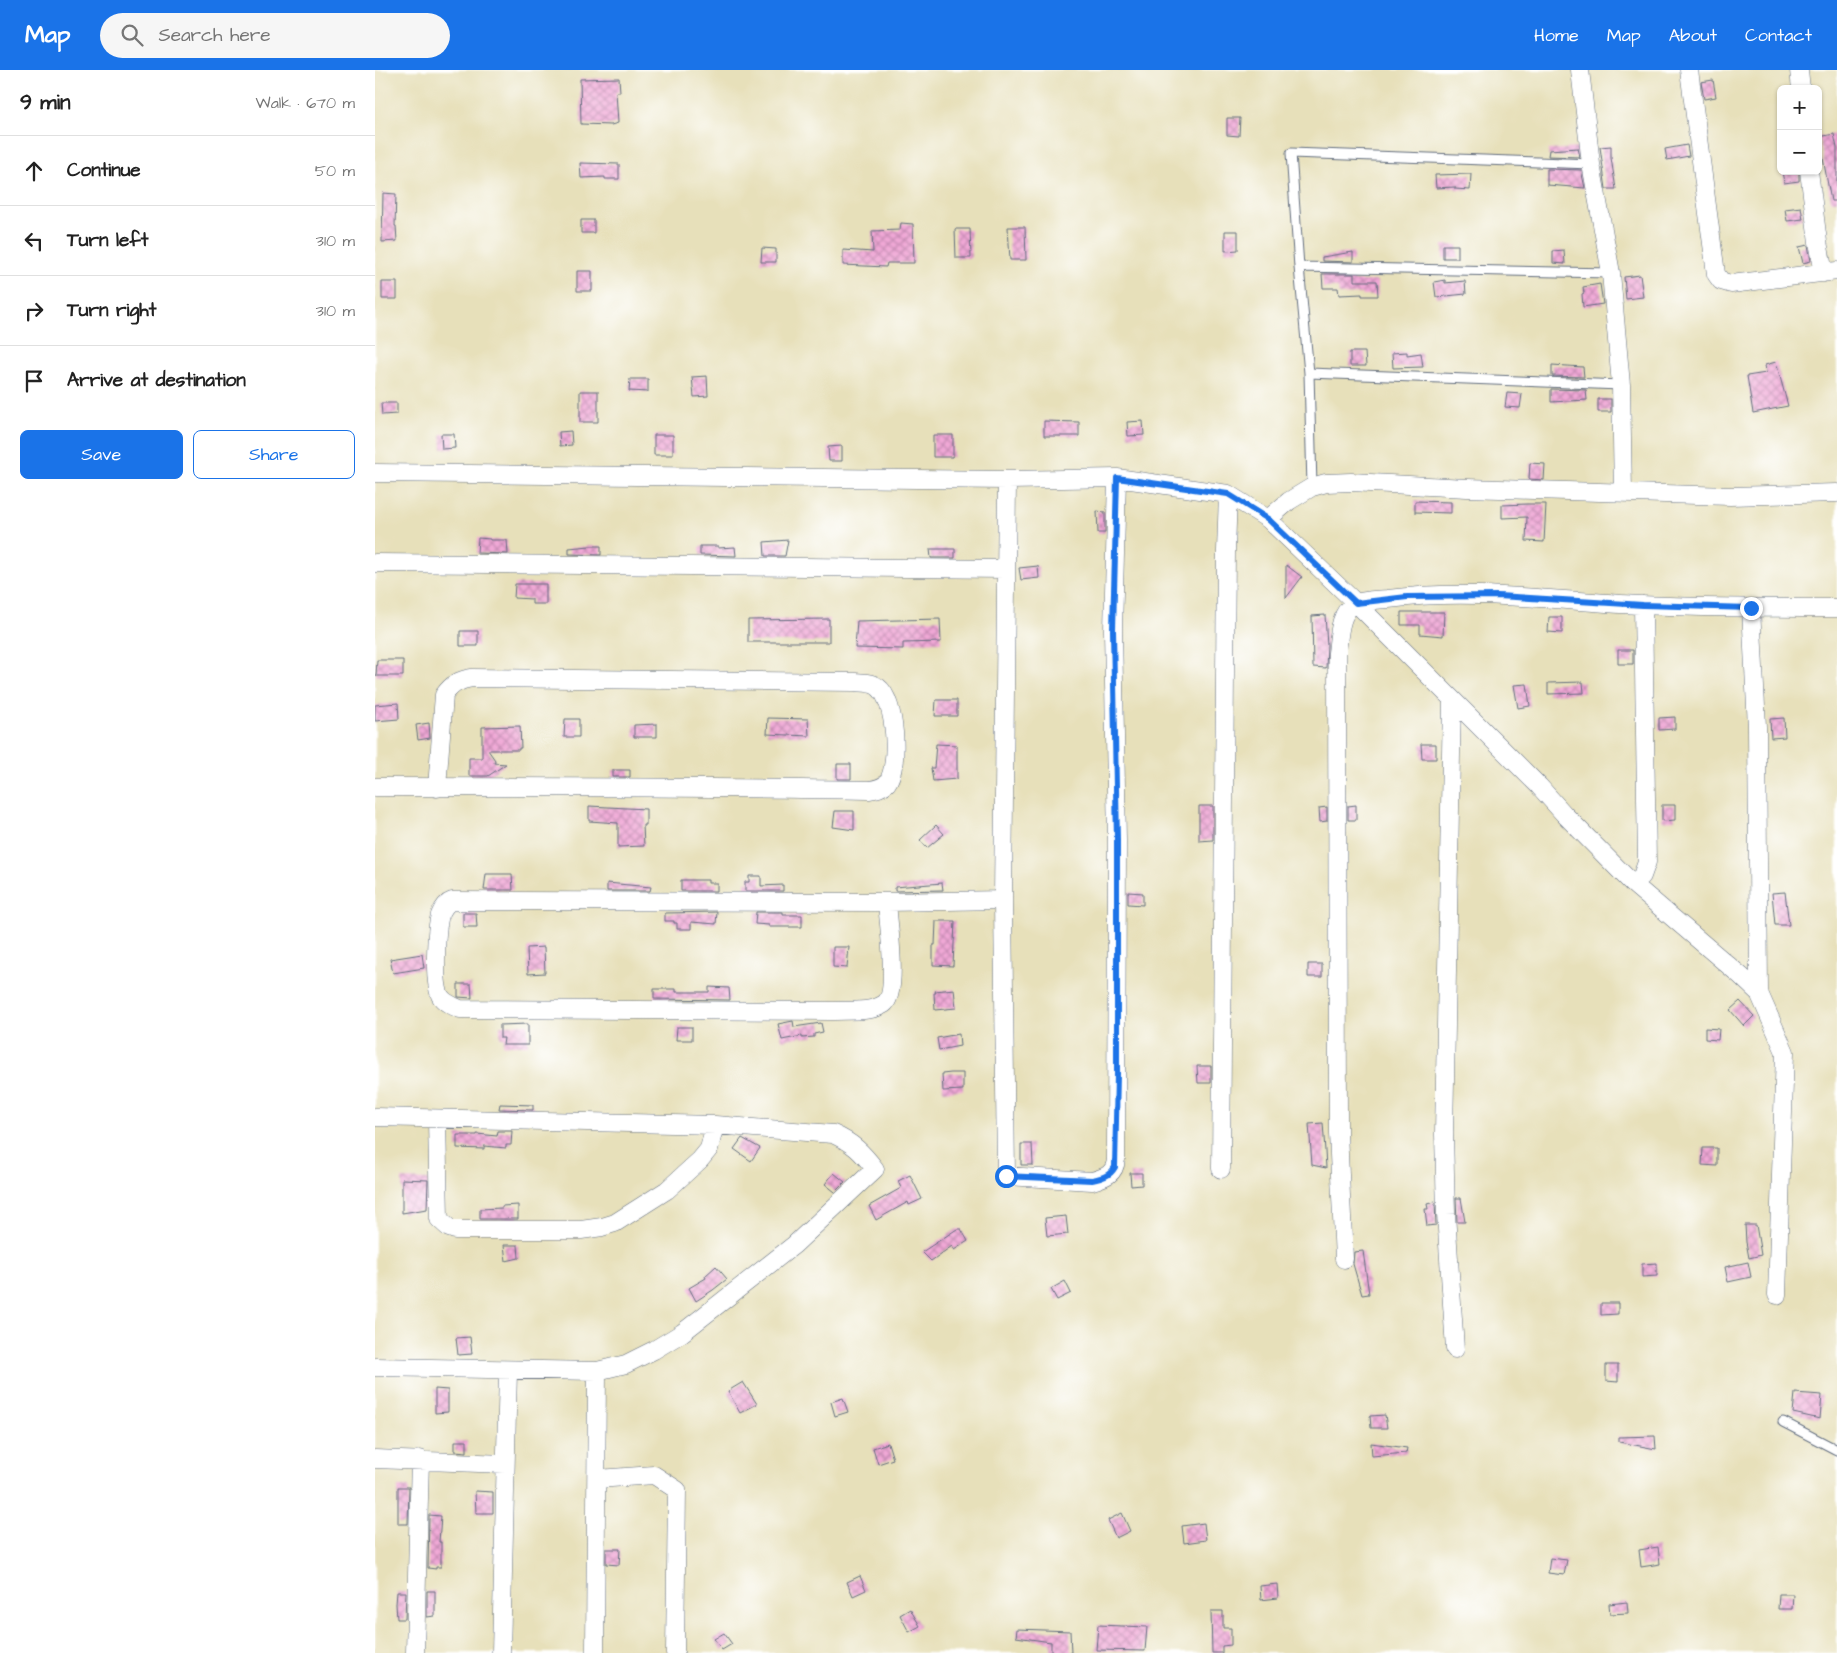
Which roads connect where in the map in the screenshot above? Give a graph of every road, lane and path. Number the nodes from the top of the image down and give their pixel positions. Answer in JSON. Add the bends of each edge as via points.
{"nodes":[{"id":1,"x":1580,"y":70,"type":"edge"},
{"id":2,"x":1689,"y":70,"type":"edge"},
{"id":3,"x":1799,"y":70,"type":"edge"},
{"id":4,"x":1801,"y":85,"type":"edge"},
{"id":5,"x":1591,"y":164,"type":"junction"},
{"id":6,"x":1810,"y":175,"type":"edge"},
{"id":7,"x":1299,"y":267,"type":"junction"},
{"id":8,"x":1831,"y":272,"type":"edge"},
{"id":9,"x":1611,"y":273,"type":"junction"},
{"id":10,"x":1309,"y":374,"type":"junction"},
{"id":11,"x":1621,"y":385,"type":"junction"},
{"id":12,"x":375,"y":473,"type":"edge"},
{"id":13,"x":1117,"y":478,"type":"junction"},
{"id":14,"x":1007,"y":480,"type":"junction"},
{"id":15,"x":1312,"y":487,"type":"junction"},
{"id":16,"x":1623,"y":492,"type":"junction"},
{"id":17,"x":1837,"y":493,"type":"edge"},
{"id":18,"x":1228,"y":494,"type":"junction"},
{"id":19,"x":1268,"y":519,"type":"junction"},
{"id":20,"x":375,"y":563,"type":"edge"},
{"id":21,"x":1006,"y":569,"type":"junction"},
{"id":22,"x":1356,"y":603,"type":"junction"},
{"id":23,"x":1643,"y":605,"type":"junction"},
{"id":24,"x":1751,"y":608,"type":"junction"},
{"id":25,"x":1837,"y":608,"type":"edge"},
{"id":26,"x":1453,"y":700,"type":"junction"},
{"id":27,"x":375,"y":787,"type":"edge"},
{"id":28,"x":437,"y":788,"type":"junction"},
{"id":29,"x":1633,"y":884,"type":"junction"},
{"id":30,"x":1003,"y":900,"type":"junction"},
{"id":31,"x":887,"y":902,"type":"junction"},
{"id":32,"x":1759,"y":993,"type":"junction"},
{"id":33,"x":375,"y":1117,"type":"edge"},
{"id":34,"x":437,"y":1119,"type":"junction"},
{"id":35,"x":715,"y":1125,"type":"junction"},
{"id":36,"x":1221,"y":1169,"type":"dead end"},
{"id":37,"x":1344,"y":1259,"type":"dead end"},
{"id":38,"x":1777,"y":1295,"type":"dead end"},
{"id":39,"x":1455,"y":1349,"type":"dead end"},
{"id":40,"x":375,"y":1367,"type":"edge"},
{"id":41,"x":508,"y":1371,"type":"junction"},
{"id":42,"x":597,"y":1371,"type":"junction"},
{"id":43,"x":1783,"y":1422,"type":"dead end"},
{"id":44,"x":1837,"y":1450,"type":"edge"},
{"id":45,"x":375,"y":1459,"type":"edge"},
{"id":46,"x":420,"y":1460,"type":"junction"},
{"id":47,"x":505,"y":1464,"type":"junction"},
{"id":48,"x":597,"y":1479,"type":"junction"},
{"id":49,"x":415,"y":1653,"type":"edge"},
{"id":50,"x":501,"y":1653,"type":"edge"},
{"id":51,"x":595,"y":1653,"type":"edge"},
{"id":52,"x":675,"y":1653,"type":"edge"}],
"edges":[{"from":1,"to":5,"type":"street"},
{"from":2,"to":8,"type":"street","via":[[1716,274],[1721,281],[1731,284]]},
{"from":3,"to":4,"type":"street"},
{"from":5,"to":7,"type":"lane","via":[[1291,154]]},
{"from":5,"to":9,"type":"street"},
{"from":6,"to":8,"type":"street","via":[[1818,242]]},
{"from":7,"to":9,"type":"lane"},
{"from":7,"to":10,"type":"lane"},
{"from":9,"to":11,"type":"street"},
{"from":10,"to":11,"type":"lane"},
{"from":10,"to":15,"type":"lane"},
{"from":11,"to":16,"type":"street"},
{"from":12,"to":14,"type":"street"},
{"from":13,"to":14,"type":"street"},
{"from":13,"to":18,"type":"street"},
{"from":13,"to":30,"type":"street","via":[[1113,630],[1117,841],[1116,1159],[1112,1173],[1103,1178],[1006,1176]]},
{"from":14,"to":21,"type":"street"},
{"from":15,"to":16,"type":"street","via":[[1351,482]]},
{"from":15,"to":19,"type":"street"},
{"from":16,"to":17,"type":"street","via":[[1730,496]]},
{"from":18,"to":19,"type":"street"},
{"from":18,"to":36,"type":"street"},
{"from":19,"to":22,"type":"street"},
{"from":20,"to":21,"type":"street"},
{"from":21,"to":30,"type":"street"},
{"from":22,"to":23,"type":"street","via":[[1449,595]]},
{"from":22,"to":26,"type":"street"},
{"from":22,"to":37,"type":"street","via":[[1343,620],[1337,652],[1338,1133]]},
{"from":23,"to":24,"type":"street"},
{"from":23,"to":29,"type":"street","via":[[1647,862],[1642,876]]},
{"from":24,"to":25,"type":"street"},
{"from":24,"to":32,"type":"street","via":[[1757,727]]},
{"from":26,"to":29,"type":"street"},
{"from":26,"to":39,"type":"street","via":[[1444,1109],[1446,1214]]},
{"from":27,"to":28,"type":"street"},
{"from":28,"to":28,"type":"street","via":[[869,790],[881,788],[891,777],[893,716],[881,690],[863,683],[472,678],[460,680],[444,695]]},
{"from":29,"to":32,"type":"street"},
{"from":30,"to":31,"type":"street"},
{"from":31,"to":31,"type":"street","via":[[452,901],[444,906],[440,916],[436,976],[440,996],[460,1010],[872,1009],[889,998],[893,982]]},
{"from":32,"to":38,"type":"street","via":[[1785,1052]]},
{"from":33,"to":34,"type":"street"},
{"from":34,"to":35,"type":"street"},
{"from":34,"to":35,"type":"street","via":[[439,1219],[455,1230],[581,1230],[615,1223],[667,1190],[700,1160],[709,1149]]},
{"from":35,"to":42,"type":"street","via":[[833,1134],[859,1150],[875,1169],[793,1245],[683,1333],[626,1364]]},
{"from":40,"to":41,"type":"street"},
{"from":41,"to":42,"type":"street"},
{"from":41,"to":47,"type":"street"},
{"from":42,"to":48,"type":"street"},
{"from":43,"to":44,"type":"lane"},
{"from":45,"to":46,"type":"street"},
{"from":46,"to":47,"type":"street"},
{"from":46,"to":49,"type":"street"},
{"from":47,"to":50,"type":"street"},
{"from":48,"to":51,"type":"street"},
{"from":48,"to":52,"type":"street","via":[[654,1475],[677,1490]]}]}
